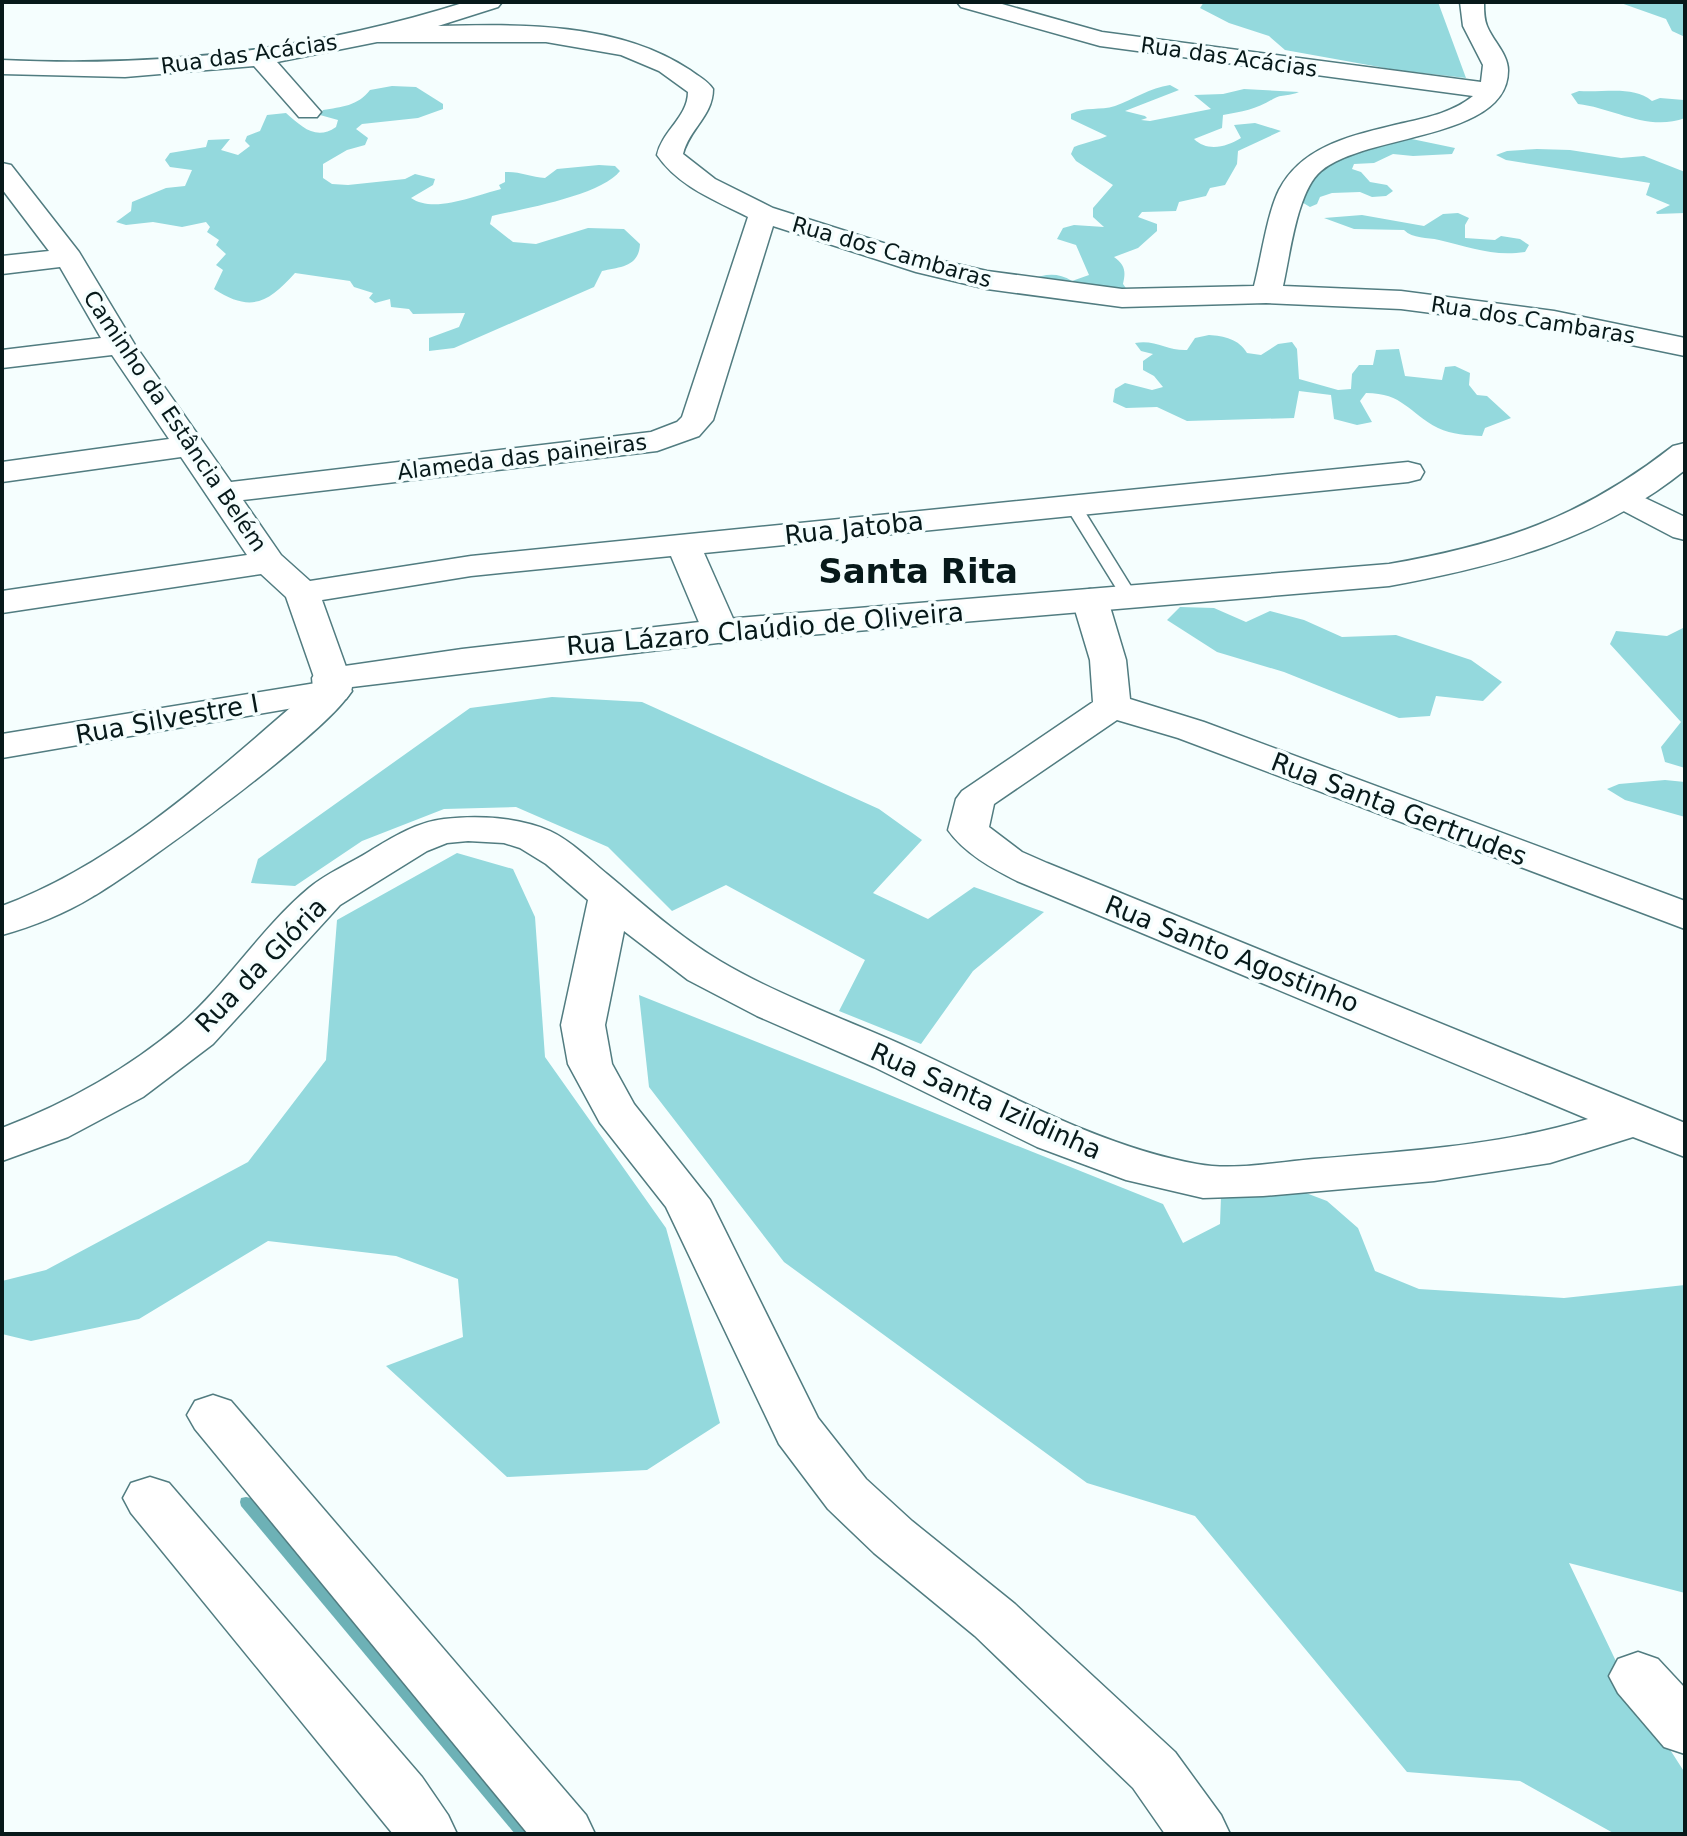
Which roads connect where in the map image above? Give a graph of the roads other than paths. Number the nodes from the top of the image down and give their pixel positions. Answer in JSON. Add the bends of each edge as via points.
{"nodes":[{"id":1,"x":490,"y":2,"type":"edge"},
{"id":2,"x":969,"y":2,"type":"edge"},
{"id":3,"x":1472,"y":2,"type":"edge"},
{"id":4,"x":377,"y":35,"type":"junction"},
{"id":5,"x":258,"y":56,"type":"junction"},
{"id":6,"x":2,"y":67,"type":"edge"},
{"id":7,"x":1493,"y":91,"type":"junction"},
{"id":8,"x":308,"y":112,"type":"dead end"},
{"id":9,"x":2,"y":171,"type":"edge"},
{"id":10,"x":763,"y":214,"type":"junction"},
{"id":11,"x":69,"y":258,"type":"junction"},
{"id":12,"x":2,"y":265,"type":"edge"},
{"id":13,"x":1266,"y":294,"type":"junction"},
{"id":14,"x":120,"y":345,"type":"junction"},
{"id":15,"x":1685,"y":347,"type":"edge"},
{"id":16,"x":2,"y":359,"type":"edge"},
{"id":17,"x":190,"y":446,"type":"junction"},
{"id":18,"x":1685,"y":453,"type":"edge"},
{"id":19,"x":2,"y":472,"type":"edge"},
{"id":20,"x":1408,"y":472,"type":"dead end"},
{"id":21,"x":221,"y":493,"type":"junction"},
{"id":22,"x":1626,"y":499,"type":"junction"},
{"id":23,"x":1072,"y":504,"type":"junction"},
{"id":24,"x":1685,"y":530,"type":"edge"},
{"id":25,"x":684,"y":547,"type":"junction"},
{"id":26,"x":269,"y":562,"type":"junction"},
{"id":27,"x":302,"y":593,"type":"junction"},
{"id":28,"x":1129,"y":596,"type":"junction"},
{"id":29,"x":1090,"y":600,"type":"junction"},
{"id":30,"x":2,"y":602,"type":"edge"},
{"id":31,"x":721,"y":632,"type":"junction"},
{"id":32,"x":332,"y":684,"type":"junction"},
{"id":33,"x":1112,"y":706,"type":"junction"},
{"id":34,"x":2,"y":746,"type":"edge"},
{"id":35,"x":610,"y":894,"type":"junction"},
{"id":36,"x":1685,"y":916,"type":"edge"},
{"id":37,"x":2,"y":921,"type":"edge"},
{"id":38,"x":1636,"y":1120,"type":"junction"},
{"id":39,"x":1685,"y":1141,"type":"edge"},
{"id":40,"x":2,"y":1145,"type":"edge"},
{"id":41,"x":213,"y":1415,"type":"dead end"},
{"id":42,"x":150,"y":1498,"type":"dead end"},
{"id":43,"x":1638,"y":1676,"type":"dead end"},
{"id":44,"x":1685,"y":1729,"type":"edge"},
{"id":45,"x":427,"y":1834,"type":"edge"},
{"id":46,"x":565,"y":1834,"type":"edge"},
{"id":47,"x":1200,"y":1834,"type":"edge"}],
"edges":[{"from":1,"to":4,"type":"street","name":"Rua das Acácias"},
{"from":2,"to":7,"type":"street","name":"Rua das Acácias","via":[[1100,39]]},
{"from":3,"to":7,"type":"street","via":[[1473,23],[1497,71]]},
{"from":4,"to":5,"type":"street","name":"Rua das Acácias"},
{"from":4,"to":10,"type":"street","name":"Rua dos Cambaras","via":[[542,35],[657,59],[701,89],[702,100],[670,155],[705,185]]},
{"from":5,"to":6,"type":"street","name":"Rua das Acácias","via":[[127,68]]},
{"from":5,"to":8,"type":"street"},
{"from":7,"to":13,"type":"street","via":[[1466,114],[1354,143],[1307,166],[1292,191]]},
{"from":9,"to":11,"type":"street","name":"Caminho da Estância Belém"},
{"from":10,"to":13,"type":"street","name":"Rua dos Cambaras","via":[[953,273],[1054,291],[1122,298]]},
{"from":10,"to":21,"type":"street","name":"Alameda das paineiras","via":[[713,377],[697,420],[688,429],[657,441]]},
{"from":11,"to":12,"type":"street"},
{"from":11,"to":14,"type":"street","name":"Caminho da Estância Belém"},
{"from":13,"to":15,"type":"street","name":"Rua dos Cambaras","via":[[1438,303]]},
{"from":14,"to":16,"type":"street"},
{"from":14,"to":17,"type":"street","name":"Caminho da Estância Belém"},
{"from":17,"to":19,"type":"street"},
{"from":17,"to":21,"type":"street","name":"Caminho da Estância Belém"},
{"from":18,"to":22,"type":"street","name":"Rua Lázaro Claúdio de Oliveira"},
{"from":20,"to":23,"type":"street","name":"Rua Jatoba"},
{"from":21,"to":26,"type":"street","name":"Caminho da Estância Belém"},
{"from":22,"to":24,"type":"street"},
{"from":22,"to":28,"type":"street","name":"Rua Lázaro Claúdio de Oliveira","via":[[1526,544],[1458,563],[1389,575]]},
{"from":23,"to":25,"type":"street","name":"Rua Jatoba"},
{"from":23,"to":28,"type":"lane"},
{"from":25,"to":27,"type":"street","name":"Rua Jatoba","via":[[471,566]]},
{"from":25,"to":31,"type":"street"},
{"from":26,"to":27,"type":"street","name":"Caminho da Estância Belém"},
{"from":26,"to":30,"type":"street"},
{"from":27,"to":32,"type":"street","name":"Caminho da Estância Belém"},
{"from":28,"to":29,"type":"street","name":"Rua Lázaro Claúdio de Oliveira"},
{"from":29,"to":31,"type":"street","name":"Rua Lázaro Claúdio de Oliveira"},
{"from":29,"to":33,"type":"street","via":[[1108,660]]},
{"from":31,"to":32,"type":"street","name":"Rua Lázaro Claúdio de Oliveira","via":[[466,659]]},
{"from":32,"to":34,"type":"street","name":"Rua Silvestre I"},
{"from":32,"to":37,"type":"street","via":[[211,797],[162,833],[75,891]]},
{"from":33,"to":36,"type":"street","name":"Rua Santa Gertrudes","via":[[1191,730]]},
{"from":33,"to":38,"type":"street","name":"Rua Santo Agostinho","via":[[976,799],[968,830],[1032,872]]},
{"from":35,"to":38,"type":"street","name":"Rua Santa Izildinha","via":[[703,970],[772,1006],[1053,1136],[1143,1168],[1203,1182],[1434,1165],[1550,1147]]},
{"from":35,"to":40,"type":"street","name":"Rua da Glória","via":[[534,839],[506,831],[440,831],[413,842],[325,896],[197,1034],[127,1086],[52,1126]]},
{"from":35,"to":47,"type":"street","via":[[583,1025],[590,1064],[616,1112],[686,1200],[798,1430],[847,1494],[995,1620],[1154,1770]]},
{"from":38,"to":39,"type":"street","name":"Rua Santo Agostinho"},
{"from":41,"to":46,"type":"street"},
{"from":42,"to":45,"type":"street","via":[[401,1796]]},
{"from":43,"to":44,"type":"street"}]}
